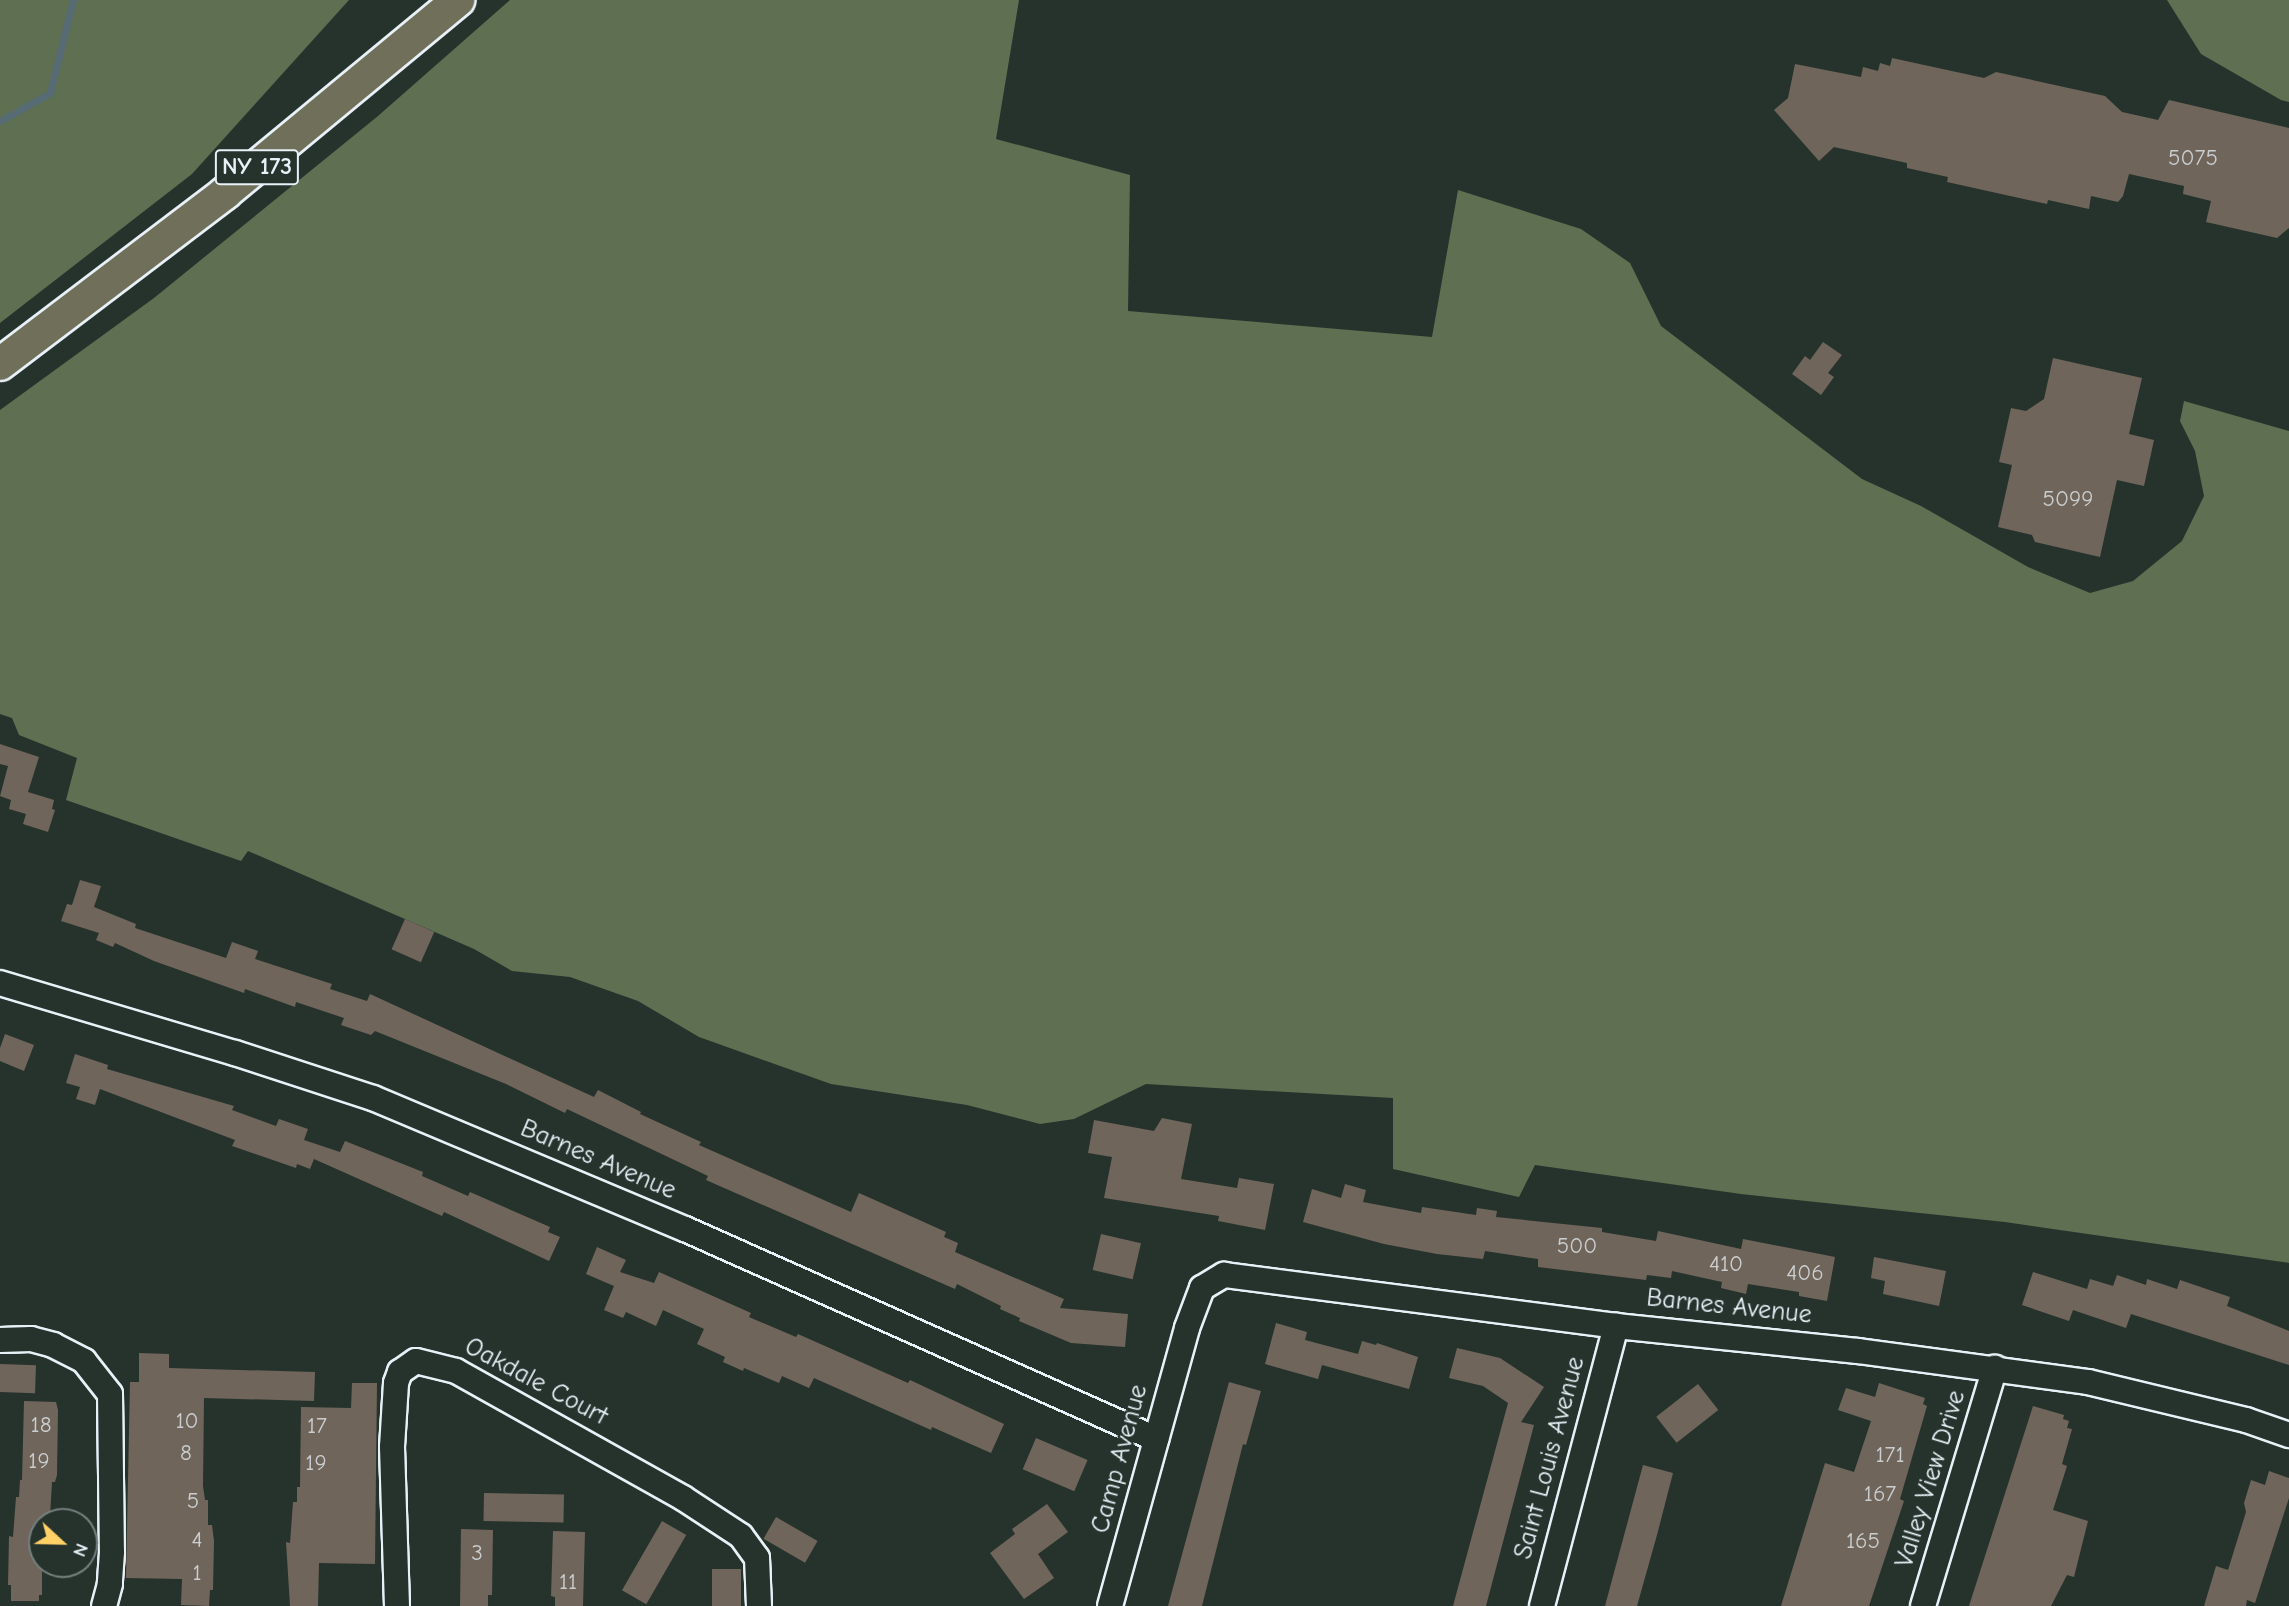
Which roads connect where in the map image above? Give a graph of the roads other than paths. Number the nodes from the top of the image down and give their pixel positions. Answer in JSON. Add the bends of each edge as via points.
{"nodes":[{"id":1,"x":458,"y":0,"type":"edge"},
{"id":2,"x":0,"y":364,"type":"edge"},
{"id":3,"x":0,"y":983,"type":"edge"},
{"id":4,"x":1616,"y":1326,"type":"junction"},
{"id":5,"x":1187,"y":1328,"type":"joint"},
{"id":6,"x":0,"y":1340,"type":"edge"},
{"id":7,"x":1995,"y":1368,"type":"junction"},
{"id":8,"x":2289,"y":1435,"type":"edge"},
{"id":9,"x":1156,"y":1439,"type":"junction"},
{"id":10,"x":104,"y":1606,"type":"edge"},
{"id":11,"x":397,"y":1606,"type":"edge"},
{"id":12,"x":759,"y":1606,"type":"edge"},
{"id":13,"x":1110,"y":1606,"type":"edge"},
{"id":14,"x":1542,"y":1606,"type":"edge"},
{"id":15,"x":1923,"y":1606,"type":"edge"}],
"edges":[{"from":1,"to":2,"type":"main road","number":"NY 173","via":[[225,193]]},
{"from":3,"to":9,"type":"street","name":"Barnes Avenue","via":[[373,1098],[685,1229]]},
{"from":4,"to":5,"type":"street","name":"Barnes Avenue","via":[[1224,1275],[1202,1287]]},
{"from":4,"to":7,"type":"street","name":"Barnes Avenue"},
{"from":4,"to":14,"type":"street","name":"Saint Louis Avenue"},
{"from":5,"to":9,"type":"street","name":"Camp Avenue"},
{"from":6,"to":10,"type":"street","via":[[32,1339],[64,1350],[84,1361],[110,1394],[112,1552]]},
{"from":7,"to":8,"type":"street","name":"Barnes Avenue","via":[[2147,1394]]},
{"from":7,"to":15,"type":"street","name":"Valley View Drive"},
{"from":9,"to":13,"type":"street","name":"Camp Avenue"},
{"from":11,"to":12,"type":"street","name":"Oakdale Court","via":[[392,1447],[396,1383],[400,1372],[416,1361],[457,1371],[683,1498],[741,1536],[757,1558]]}]}
